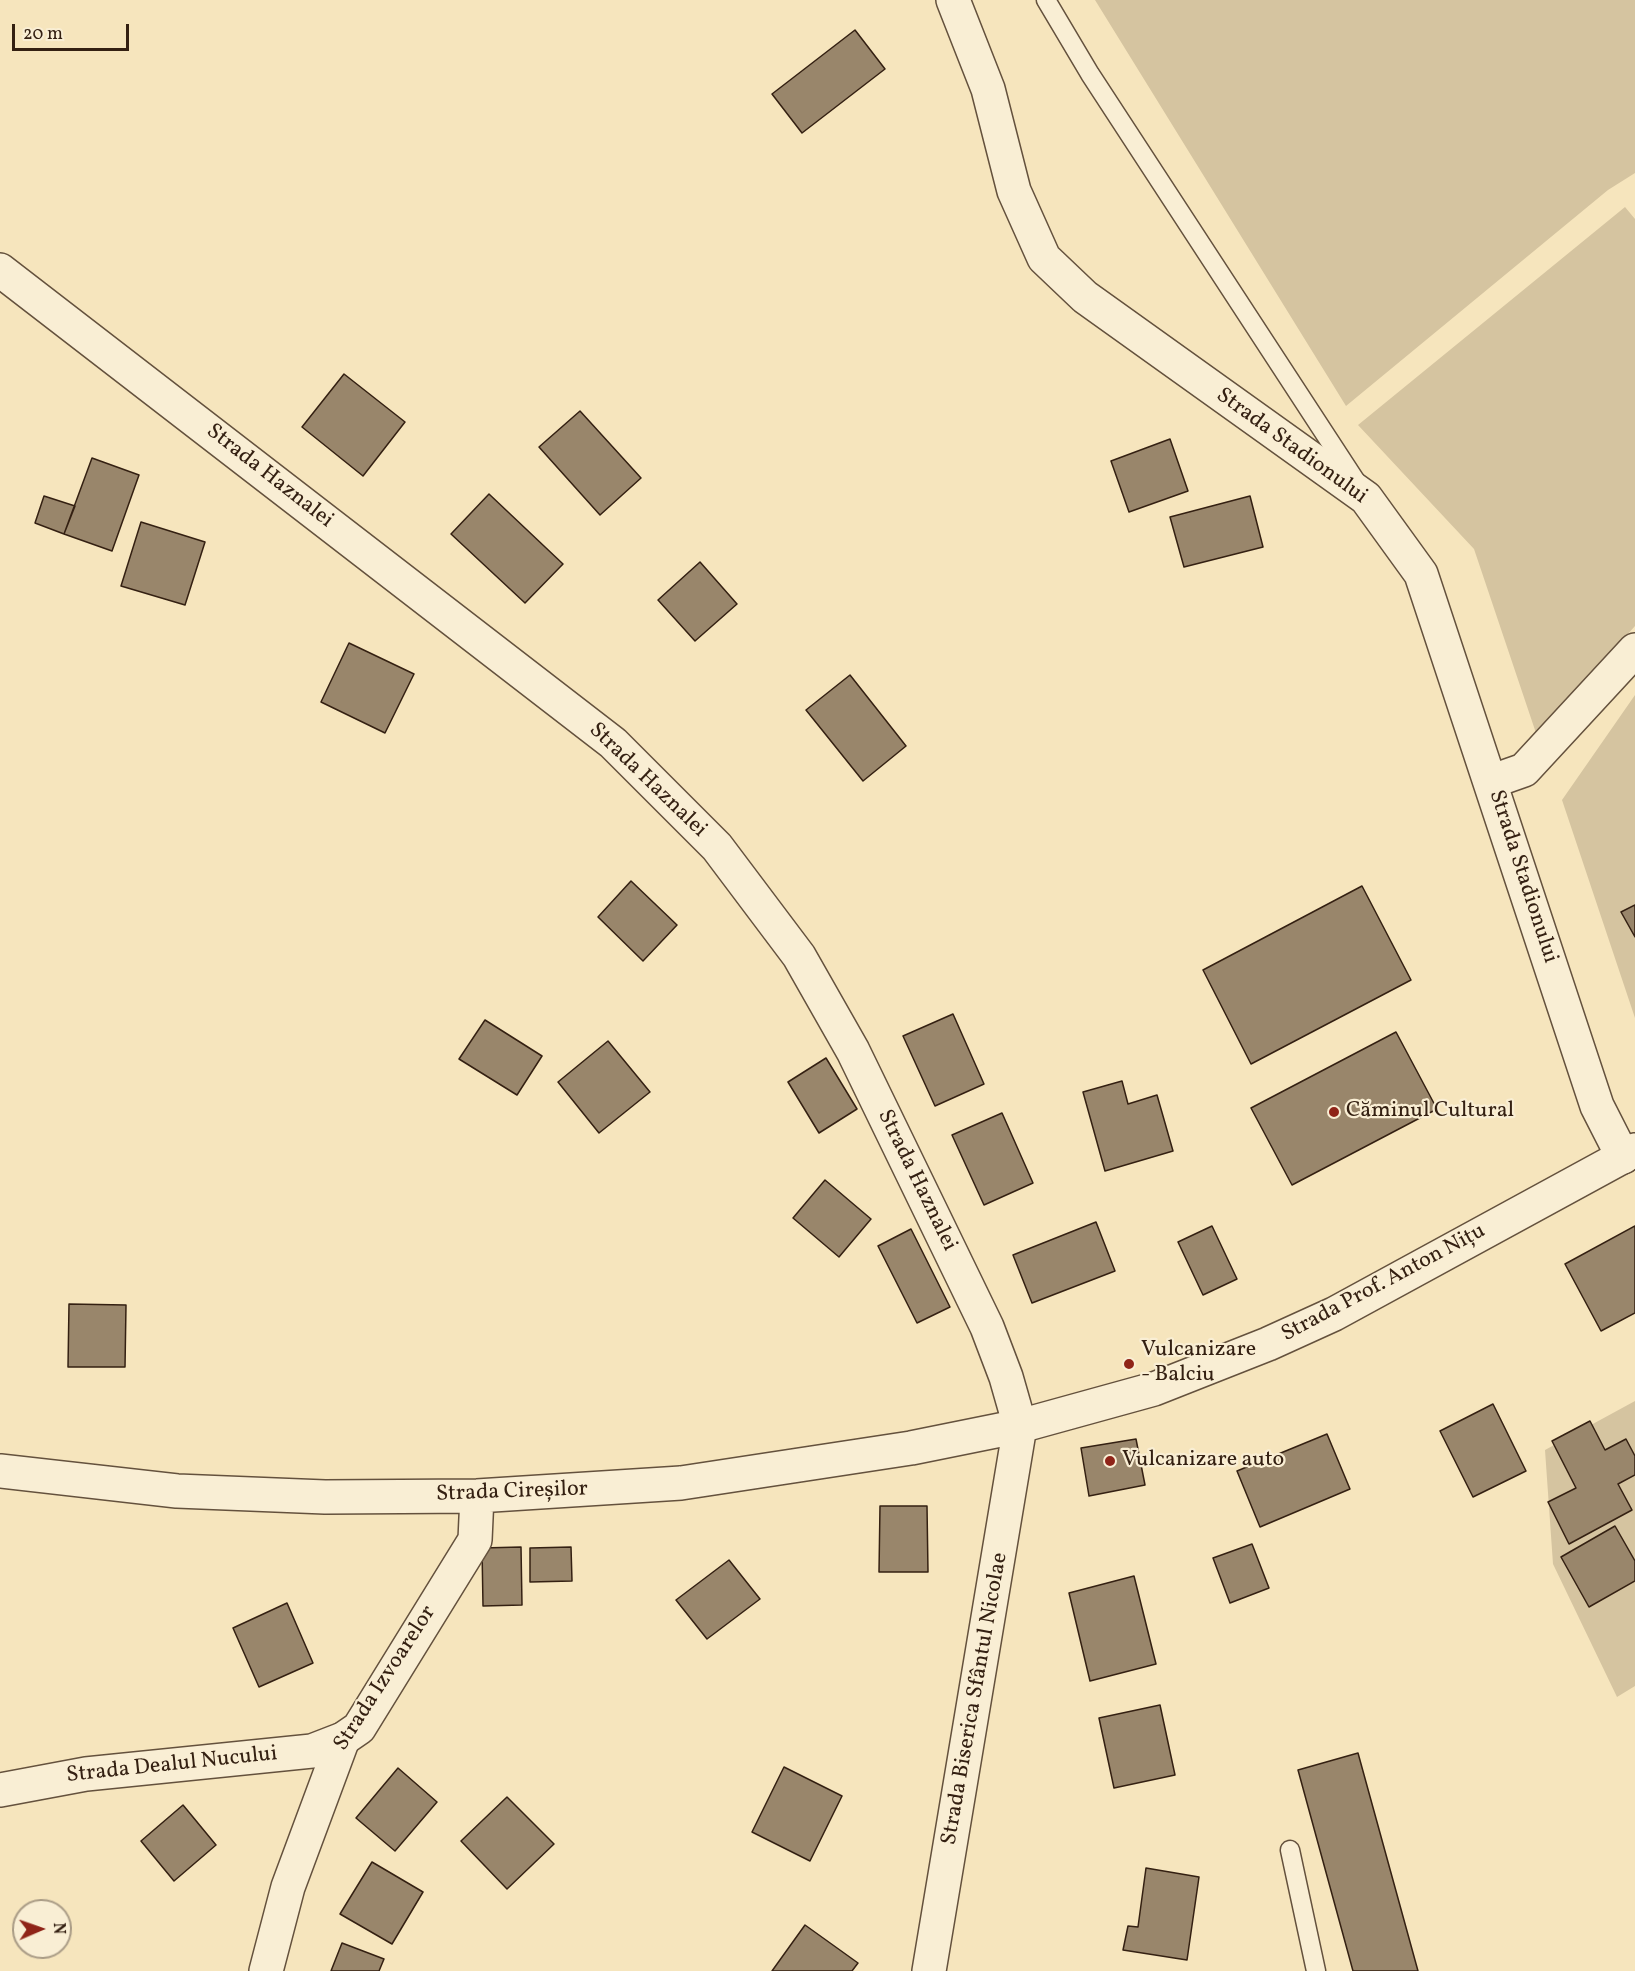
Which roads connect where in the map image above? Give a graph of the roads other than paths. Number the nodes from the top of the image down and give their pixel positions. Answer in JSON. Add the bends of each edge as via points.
{"nodes":[{"id":1,"x":953,"y":0,"type":"edge"},
{"id":2,"x":1046,"y":0,"type":"edge"},
{"id":3,"x":0,"y":270,"type":"edge"},
{"id":4,"x":1366,"y":498,"type":"junction"},
{"id":5,"x":1635,"y":650,"type":"edge"},
{"id":6,"x":1490,"y":782,"type":"junction"},
{"id":7,"x":1629,"y":1153,"type":"edge"},
{"id":8,"x":1020,"y":1426,"type":"junction"},
{"id":9,"x":0,"y":1471,"type":"edge"},
{"id":10,"x":477,"y":1496,"type":"junction"},
{"id":11,"x":343,"y":1739,"type":"junction"},
{"id":12,"x":0,"y":1790,"type":"edge"},
{"id":13,"x":1290,"y":1850,"type":"dead end"},
{"id":14,"x":266,"y":1971,"type":"edge"},
{"id":15,"x":929,"y":1971,"type":"edge"},
{"id":16,"x":1316,"y":1971,"type":"edge"}],
"edges":[{"from":1,"to":4,"type":"street","name":"Strada Stadionului","via":[[988,89],[1014,191],[1044,258],[1084,297]]},
{"from":2,"to":4,"type":"lane","via":[[1096,84]]},
{"from":3,"to":8,"type":"street","name":"Strada Haznalei","via":[[613,743],[717,847],[800,956],[853,1052],[987,1327]]},
{"from":4,"to":6,"type":"street","name":"Strada Stadionului","via":[[1421,574]]},
{"from":5,"to":6,"type":"street","via":[[1524,770]]},
{"from":6,"to":7,"type":"street","name":"Strada Stadionului","via":[[1597,1106]]},
{"from":7,"to":8,"type":"street","name":"Strada Prof. Anton Nițu","via":[[1334,1314],[1268,1344],[1154,1389]]},
{"from":8,"to":10,"type":"street","name":"Strada Cireșilor","via":[[911,1448],[681,1483]]},
{"from":8,"to":15,"type":"street","name":"Strada Biserica Sfântul Nicolae"},
{"from":9,"to":10,"type":"street","name":"Strada Cireșilor","via":[[177,1491],[325,1497]]},
{"from":10,"to":11,"type":"street","name":"Strada Izvoarelor","via":[[475,1540],[359,1728]]},
{"from":11,"to":12,"type":"street","name":"Strada Dealul Nucului","via":[[312,1751],[86,1774]]},
{"from":11,"to":14,"type":"street","name":"Strada Izvoarelor","via":[[288,1887]]},
{"from":13,"to":16,"type":"lane"}]}
